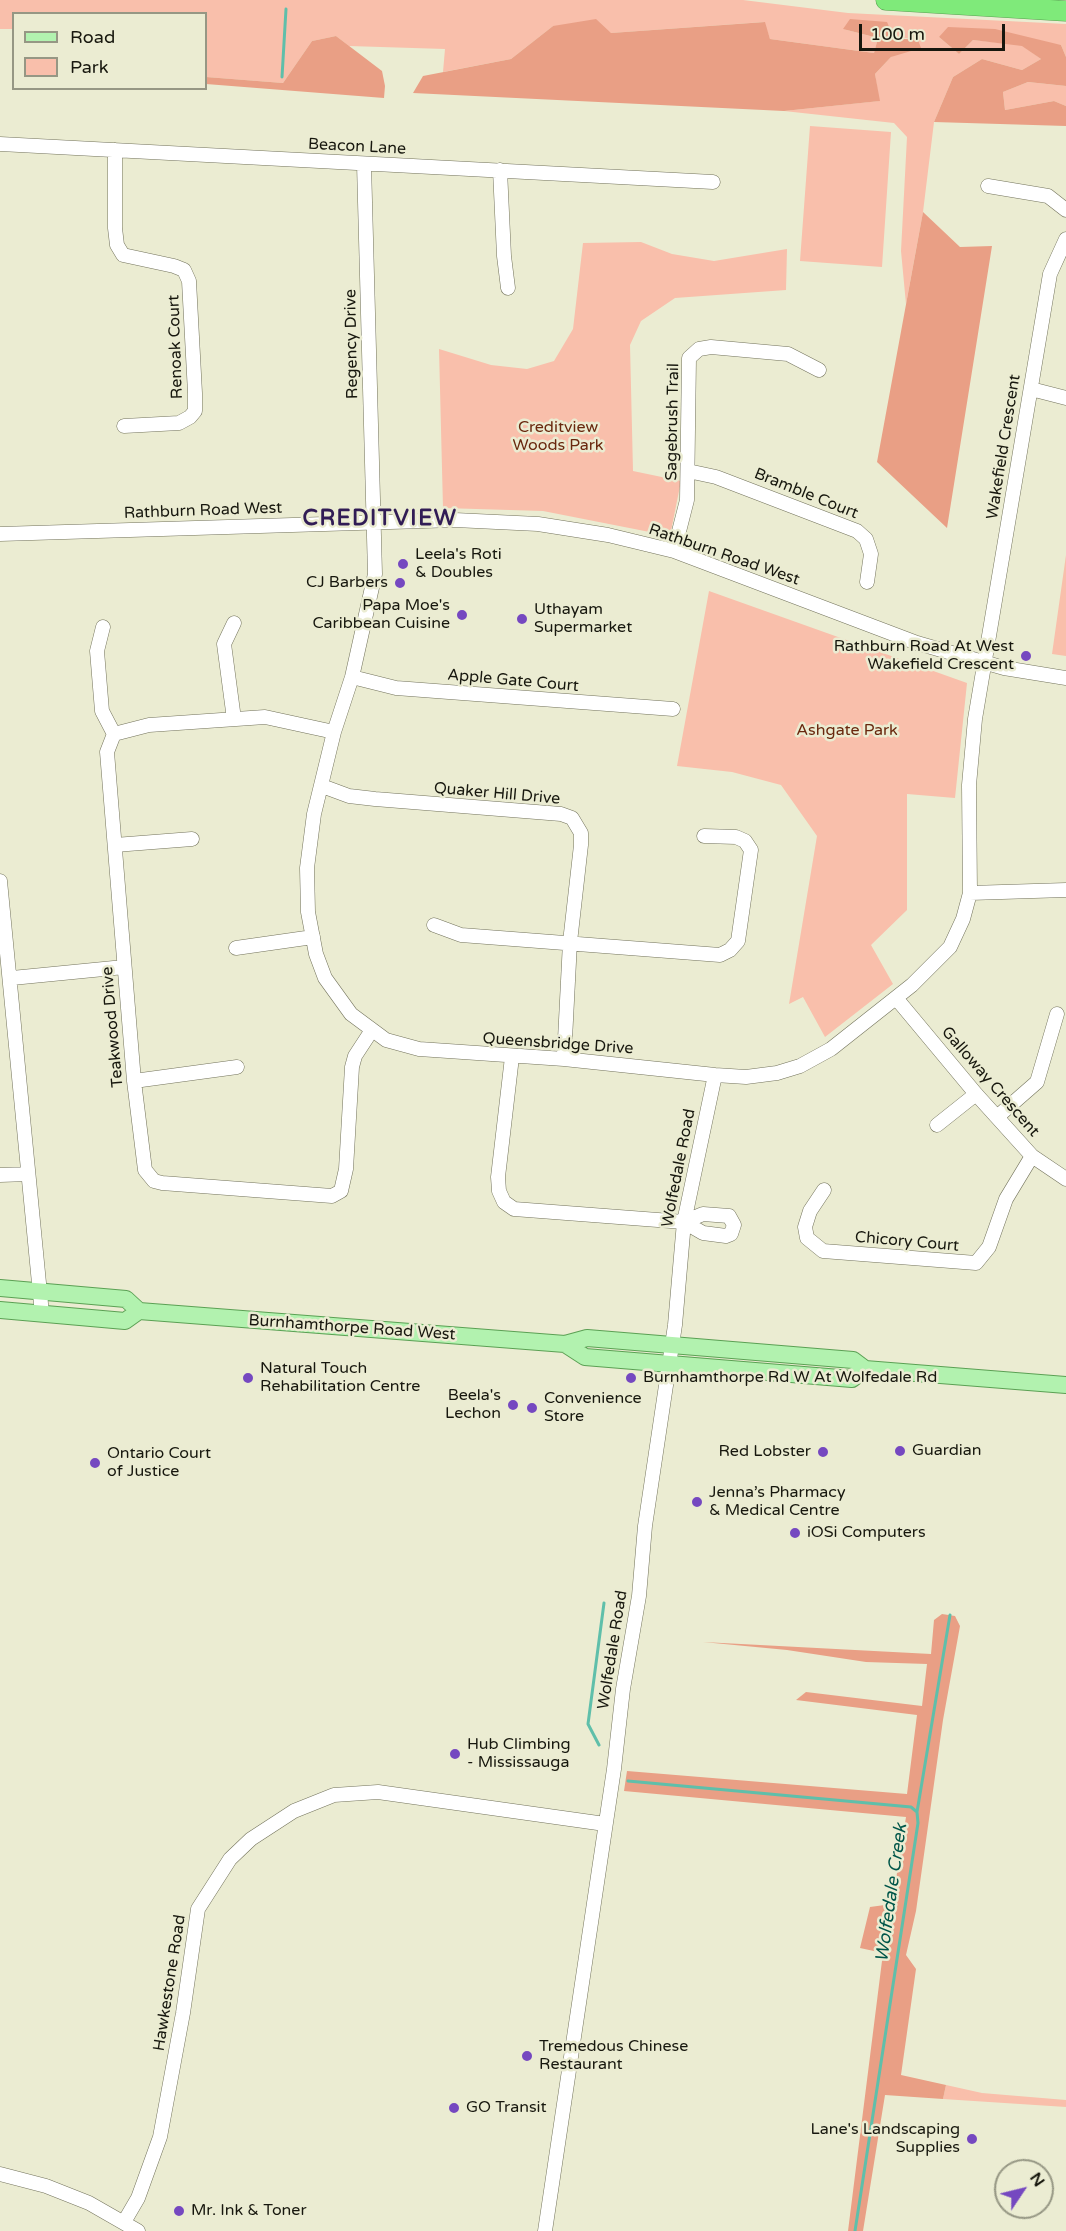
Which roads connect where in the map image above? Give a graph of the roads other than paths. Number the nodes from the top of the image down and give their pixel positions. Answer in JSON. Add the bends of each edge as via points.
{"nodes":[{"id":1,"x":886,"y":0,"type":"edge"},
{"id":2,"x":1066,"y":11,"type":"edge"},
{"id":3,"x":0,"y":144,"type":"edge"},
{"id":4,"x":115,"y":150,"type":"junction"},
{"id":5,"x":364,"y":164,"type":"junction"},
{"id":6,"x":500,"y":170,"type":"junction"},
{"id":7,"x":712,"y":182,"type":"dead end"},
{"id":8,"x":988,"y":186,"type":"dead end"},
{"id":9,"x":1066,"y":210,"type":"edge"},
{"id":10,"x":1066,"y":239,"type":"edge"},
{"id":11,"x":508,"y":288,"type":"dead end"},
{"id":12,"x":819,"y":370,"type":"dead end"},
{"id":13,"x":1031,"y":389,"type":"junction"},
{"id":14,"x":1066,"y":398,"type":"edge"},
{"id":15,"x":124,"y":426,"type":"dead end"},
{"id":16,"x":688,"y":471,"type":"junction"},
{"id":17,"x":374,"y":522,"type":"junction"},
{"id":18,"x":0,"y":534,"type":"edge"},
{"id":19,"x":674,"y":551,"type":"junction"},
{"id":20,"x":867,"y":582,"type":"dead end"},
{"id":21,"x":234,"y":623,"type":"dead end"},
{"id":22,"x":104,"y":627,"type":"dead end"},
{"id":23,"x":985,"y":663,"type":"junction"},
{"id":24,"x":352,"y":677,"type":"junction"},
{"id":25,"x":1066,"y":678,"type":"edge"},
{"id":26,"x":673,"y":709,"type":"dead end"},
{"id":27,"x":234,"y":719,"type":"junction"},
{"id":28,"x":334,"y":732,"type":"junction"},
{"id":29,"x":114,"y":734,"type":"junction"},
{"id":30,"x":322,"y":786,"type":"junction"},
{"id":31,"x":704,"y":836,"type":"dead end"},
{"id":32,"x":192,"y":839,"type":"dead end"},
{"id":33,"x":115,"y":845,"type":"junction"},
{"id":34,"x":0,"y":881,"type":"edge"},
{"id":35,"x":1066,"y":890,"type":"edge"},
{"id":36,"x":970,"y":893,"type":"junction"},
{"id":37,"x":434,"y":925,"type":"dead end"},
{"id":38,"x":313,"y":937,"type":"junction"},
{"id":39,"x":570,"y":942,"type":"junction"},
{"id":40,"x":236,"y":948,"type":"dead end"},
{"id":41,"x":124,"y":967,"type":"junction"},
{"id":42,"x":12,"y":978,"type":"junction"},
{"id":43,"x":896,"y":998,"type":"junction"},
{"id":44,"x":1057,"y":1014,"type":"dead end"},
{"id":45,"x":372,"y":1030,"type":"junction"},
{"id":46,"x":512,"y":1057,"type":"junction"},
{"id":47,"x":564,"y":1059,"type":"junction"},
{"id":48,"x":237,"y":1067,"type":"dead end"},
{"id":49,"x":715,"y":1075,"type":"junction"},
{"id":50,"x":134,"y":1080,"type":"junction"},
{"id":51,"x":976,"y":1094,"type":"junction"},
{"id":52,"x":997,"y":1117,"type":"junction"},
{"id":53,"x":937,"y":1125,"type":"dead end"},
{"id":54,"x":1032,"y":1156,"type":"junction"},
{"id":55,"x":28,"y":1174,"type":"junction"},
{"id":56,"x":0,"y":1175,"type":"edge"},
{"id":57,"x":1066,"y":1179,"type":"edge"},
{"id":58,"x":824,"y":1190,"type":"dead end"},
{"id":59,"x":684,"y":1222,"type":"junction"},
{"id":60,"x":0,"y":1288,"type":"edge"},
{"id":61,"x":41,"y":1291,"type":"junction"},
{"id":62,"x":0,"y":1310,"type":"edge"},
{"id":63,"x":139,"y":1311,"type":"junction"},
{"id":64,"x":42,"y":1314,"type":"junction"},
{"id":65,"x":565,"y":1344,"type":"junction"},
{"id":66,"x":672,"y":1345,"type":"junction"},
{"id":67,"x":669,"y":1364,"type":"junction"},
{"id":68,"x":865,"y":1369,"type":"junction"},
{"id":69,"x":1066,"y":1385,"type":"edge"},
{"id":70,"x":605,"y":1824,"type":"junction"},
{"id":71,"x":0,"y":2174,"type":"edge"},
{"id":72,"x":124,"y":2222,"type":"junction"},
{"id":73,"x":138,"y":2231,"type":"edge"},
{"id":74,"x":545,"y":2231,"type":"edge"}],
"edges":[{"from":1,"to":2,"type":"highway"},
{"from":3,"to":4,"type":"street","name":"Beacon Lane"},
{"from":4,"to":5,"type":"street","name":"Beacon Lane"},
{"from":4,"to":15,"type":"street","name":"Renoak Court","via":[[115,228],[123,255],[174,266],[184,270],[189,280],[195,393],[195,411],[178,423]]},
{"from":5,"to":6,"type":"street","name":"Beacon Lane"},
{"from":5,"to":17,"type":"street","name":"Regency Drive"},
{"from":6,"to":7,"type":"street","name":"Beacon Lane"},
{"from":6,"to":11,"type":"street"},
{"from":8,"to":9,"type":"street","via":[[1048,196]]},
{"from":10,"to":13,"type":"street","name":"Wakefield Crescent","via":[[1050,274]]},
{"from":12,"to":16,"type":"street","name":"Sagebrush Trail","via":[[788,354],[699,349],[689,358]]},
{"from":13,"to":14,"type":"street"},
{"from":13,"to":23,"type":"street","name":"Wakefield Crescent"},
{"from":16,"to":19,"type":"street","name":"Sagebrush Trail","via":[[687,500]]},
{"from":16,"to":20,"type":"street","name":"Bramble Court","via":[[716,477],[857,531],[866,539],[871,554]]},
{"from":17,"to":18,"type":"street","name":"Rathburn Road West"},
{"from":17,"to":19,"type":"street","name":"Rathburn Road West","via":[[538,524]]},
{"from":17,"to":24,"type":"street","name":"Queensbridge Drive","via":[[375,574]]},
{"from":19,"to":23,"type":"street","name":"Rathburn Road West","via":[[917,643]]},
{"from":21,"to":27,"type":"street","via":[[224,644]]},
{"from":22,"to":29,"type":"street","via":[[97,651],[102,711]]},
{"from":23,"to":25,"type":"street","name":"Rathburn Road West"},
{"from":23,"to":36,"type":"street","name":"Queensbridge Drive","via":[[969,785]]},
{"from":24,"to":26,"type":"street","name":"Apple Gate Court","via":[[396,688]]},
{"from":24,"to":28,"type":"street","name":"Queensbridge Drive"},
{"from":27,"to":28,"type":"street","via":[[265,717]]},
{"from":27,"to":29,"type":"street","via":[[149,725]]},
{"from":28,"to":30,"type":"street","name":"Queensbridge Drive"},
{"from":29,"to":33,"type":"street","name":"Teakwood Drive","via":[[106,759]]},
{"from":30,"to":38,"type":"street","name":"Queensbridge Drive","via":[[307,868]]},
{"from":30,"to":39,"type":"street","name":"Quaker Hill Drive","via":[[375,800],[572,818],[581,833],[582,844]]},
{"from":31,"to":39,"type":"street","via":[[736,837],[751,850],[738,941],[730,950],[720,955]]},
{"from":32,"to":33,"type":"street"},
{"from":33,"to":41,"type":"street","name":"Teakwood Drive"},
{"from":34,"to":42,"type":"street"},
{"from":35,"to":36,"type":"street"},
{"from":36,"to":43,"type":"street","name":"Queensbridge Drive","via":[[950,947]]},
{"from":37,"to":39,"type":"street","via":[[461,935]]},
{"from":38,"to":40,"type":"street"},
{"from":38,"to":45,"type":"street","name":"Queensbridge Drive","via":[[325,978],[351,1014]]},
{"from":39,"to":47,"type":"street","name":"Quaker Hill Drive"},
{"from":41,"to":42,"type":"street"},
{"from":41,"to":50,"type":"street","name":"Teakwood Drive"},
{"from":42,"to":55,"type":"street"},
{"from":43,"to":49,"type":"street","name":"Queensbridge Drive","via":[[831,1049],[800,1066],[761,1076]]},
{"from":43,"to":51,"type":"street","name":"Galloway Crescent"},
{"from":44,"to":52,"type":"street","via":[[1037,1082]]},
{"from":45,"to":46,"type":"street","name":"Queensbridge Drive","via":[[386,1040],[419,1049]]},
{"from":45,"to":50,"type":"street","name":"Teakwood Drive","via":[[352,1067],[345,1177],[341,1191],[332,1196],[154,1181],[143,1164]]},
{"from":46,"to":47,"type":"street","name":"Queensbridge Drive"},
{"from":46,"to":59,"type":"street","via":[[498,1177],[504,1202],[514,1209]]},
{"from":47,"to":49,"type":"street","name":"Queensbridge Drive"},
{"from":48,"to":50,"type":"street"},
{"from":49,"to":59,"type":"street","name":"Wolfedale Road"},
{"from":51,"to":52,"type":"street","name":"Galloway Crescent"},
{"from":51,"to":53,"type":"street"},
{"from":52,"to":54,"type":"street","name":"Galloway Crescent"},
{"from":54,"to":57,"type":"street","name":"Galloway Crescent"},
{"from":54,"to":58,"type":"street","name":"Chicory Court","via":[[1006,1198],[989,1247],[975,1263],[823,1251],[807,1238],[805,1227]]},
{"from":55,"to":56,"type":"street"},
{"from":55,"to":61,"type":"street"},
{"from":59,"to":66,"type":"street","name":"Wolfedale Road"},
{"from":60,"to":61,"type":"main road","name":"Burnhamthorpe Road West"},
{"from":61,"to":63,"type":"main road","name":"Burnhamthorpe Road West","via":[[126,1299]]},
{"from":61,"to":64,"type":"street"},
{"from":62,"to":64,"type":"main road","name":"Burnhamthorpe Road West"},
{"from":63,"to":64,"type":"main road","name":"Burnhamthorpe Road West","via":[[125,1321]]},
{"from":63,"to":65,"type":"main road","name":"Burnhamthorpe Road West"},
{"from":65,"to":66,"type":"main road","name":"Burnhamthorpe Road West","via":[[587,1338]]},
{"from":65,"to":67,"type":"main road","name":"Burnhamthorpe Road West","via":[[585,1357]]},
{"from":66,"to":67,"type":"street","name":"Wolfedale Road"},
{"from":66,"to":68,"type":"main road","name":"Burnhamthorpe Road West","via":[[853,1360]]},
{"from":67,"to":68,"type":"main road","name":"Burnhamthorpe Road West","via":[[852,1379]]},
{"from":67,"to":70,"type":"street","name":"Wolfedale Road"},
{"from":68,"to":69,"type":"main road","name":"Burnhamthorpe Road West"},
{"from":70,"to":72,"type":"street","name":"Hawkestone Road","via":[[378,1792],[334,1795],[294,1811],[251,1839],[230,1859],[198,1909],[160,2137],[138,2198]]},
{"from":70,"to":74,"type":"street","name":"Wolfedale Road"},
{"from":71,"to":72,"type":"street","via":[[46,2186]]},
{"from":72,"to":73,"type":"street"}]}
